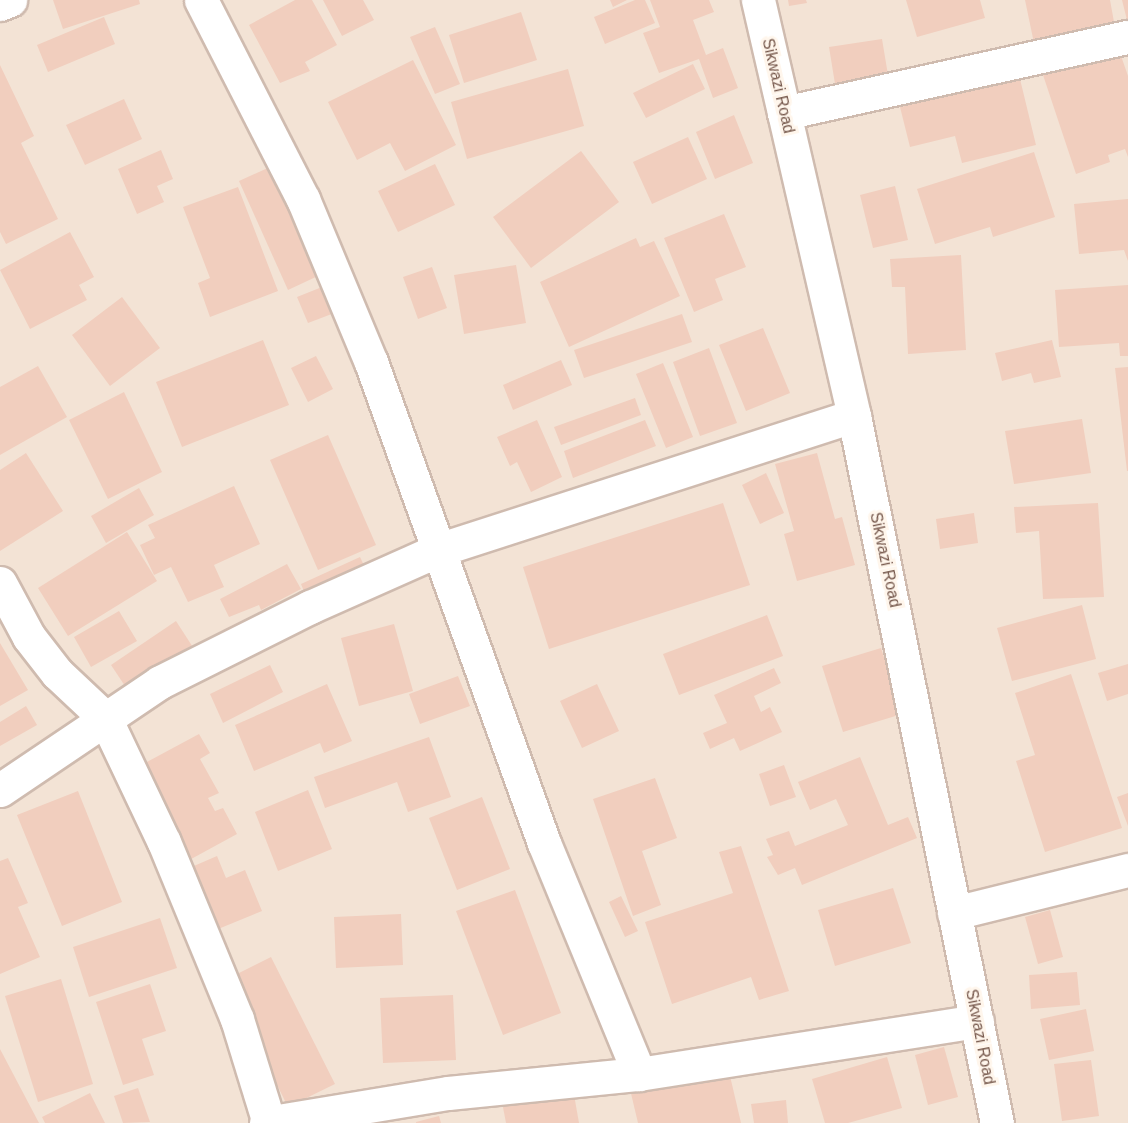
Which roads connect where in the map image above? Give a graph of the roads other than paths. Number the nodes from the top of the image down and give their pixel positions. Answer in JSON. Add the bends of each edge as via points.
{"nodes":[{"id":1,"x":10,"y":0,"type":"edge"},
{"id":2,"x":201,"y":0,"type":"edge"},
{"id":3,"x":758,"y":0,"type":"edge"},
{"id":4,"x":0,"y":4,"type":"edge"},
{"id":5,"x":1128,"y":37,"type":"edge"},
{"id":6,"x":784,"y":113,"type":"junction"},
{"id":7,"x":854,"y":416,"type":"junction"},
{"id":8,"x":438,"y":550,"type":"junction"},
{"id":9,"x":0,"y":583,"type":"edge"},
{"id":10,"x":105,"y":718,"type":"junction"},
{"id":11,"x":0,"y":790,"type":"edge"},
{"id":12,"x":1128,"y":870,"type":"edge"},
{"id":13,"x":954,"y":913,"type":"junction"},
{"id":14,"x":977,"y":1021,"type":"junction"},
{"id":15,"x":639,"y":1074,"type":"junction"},
{"id":16,"x":267,"y":1123,"type":"edge"},
{"id":17,"x":997,"y":1123,"type":"edge"}],
"edges":[{"from":1,"to":4,"type":"street"},
{"from":2,"to":8,"type":"street","via":[[303,199],[371,362]]},
{"from":3,"to":6,"type":"street","name":"Sikwazi Road"},
{"from":5,"to":6,"type":"street"},
{"from":6,"to":7,"type":"street","name":"Sikwazi Road"},
{"from":7,"to":8,"type":"street"},
{"from":7,"to":13,"type":"street","name":"Sikwazi Road","via":[[917,712]]},
{"from":8,"to":10,"type":"street","via":[[204,658]]},
{"from":8,"to":15,"type":"street","via":[[544,843]]},
{"from":9,"to":10,"type":"street","via":[[29,637],[57,673]]},
{"from":10,"to":11,"type":"street"},
{"from":10,"to":16,"type":"street","via":[[164,842],[237,1019]]},
{"from":12,"to":13,"type":"street"},
{"from":13,"to":14,"type":"street","name":"Sikwazi Road"},
{"from":14,"to":15,"type":"street"},
{"from":14,"to":17,"type":"street","name":"Sikwazi Road"},
{"from":15,"to":16,"type":"street","via":[[448,1093]]}]}
